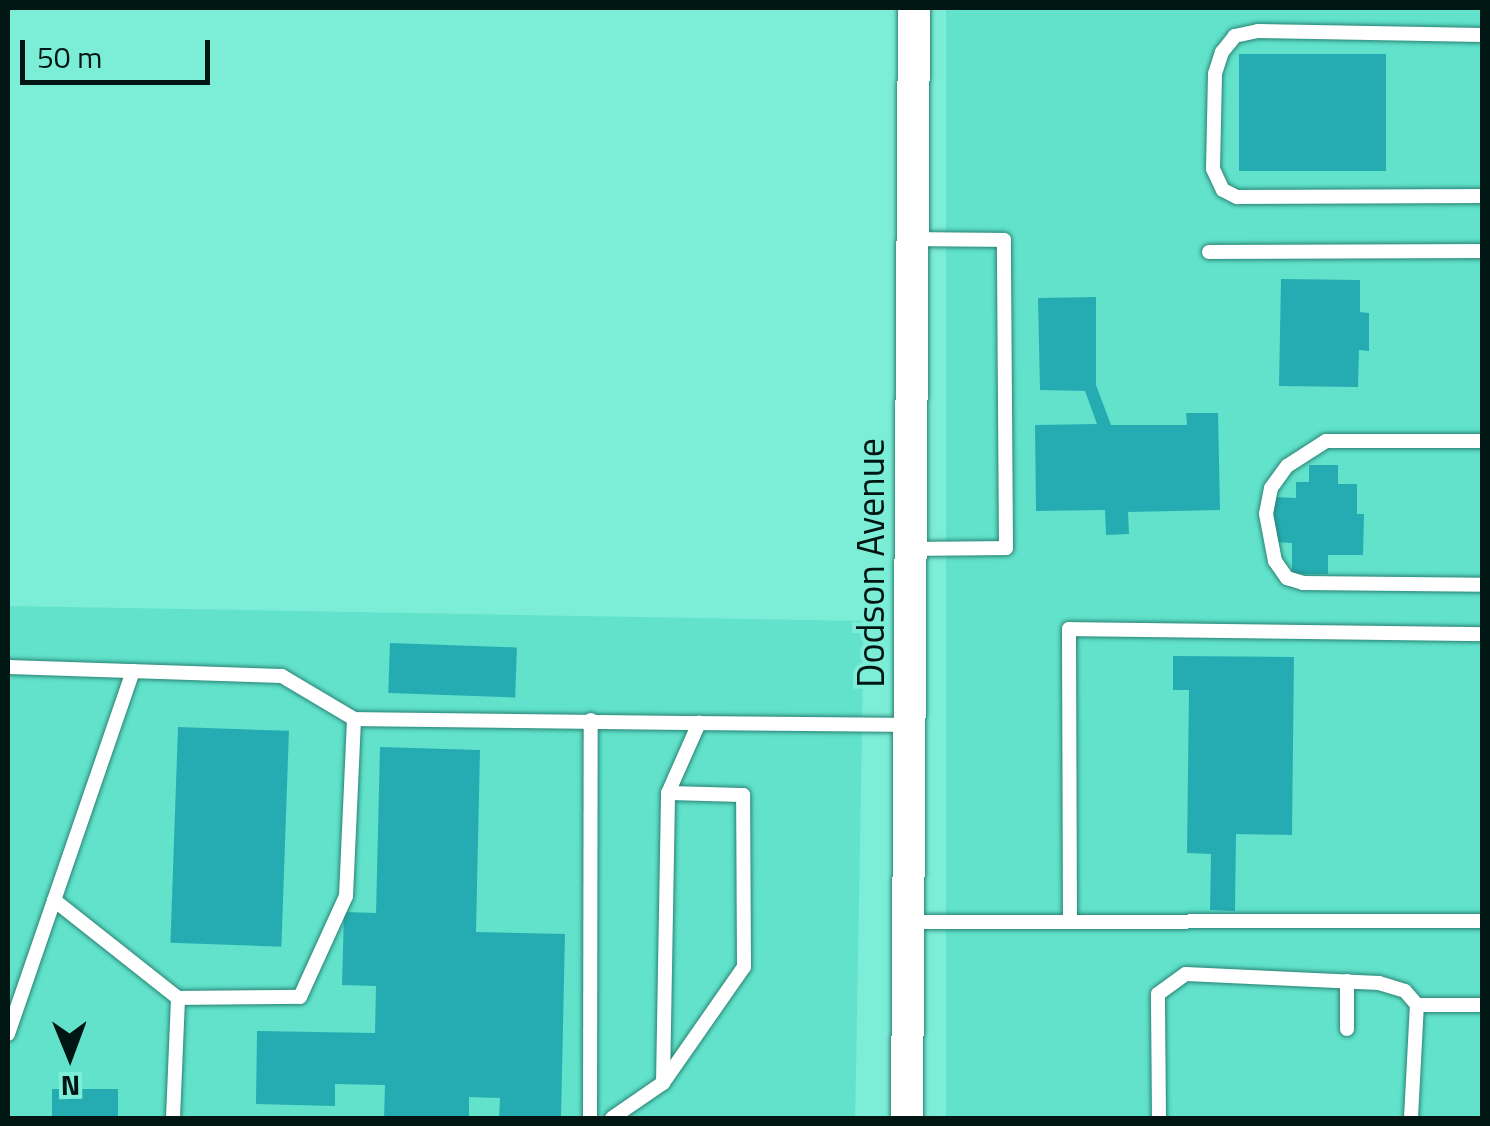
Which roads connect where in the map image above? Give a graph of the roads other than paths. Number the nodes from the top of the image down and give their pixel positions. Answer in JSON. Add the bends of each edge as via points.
{"nodes":[{"id":1,"x":914,"y":8,"type":"edge"},
{"id":2,"x":1482,"y":35,"type":"edge"},
{"id":3,"x":1482,"y":196,"type":"edge"},
{"id":4,"x":913,"y":240,"type":"junction"},
{"id":5,"x":1482,"y":251,"type":"edge"},
{"id":6,"x":1209,"y":252,"type":"dead end"},
{"id":7,"x":1482,"y":441,"type":"edge"},
{"id":8,"x":911,"y":549,"type":"junction"},
{"id":9,"x":1482,"y":585,"type":"edge"},
{"id":10,"x":1482,"y":634,"type":"edge"},
{"id":11,"x":8,"y":667,"type":"edge"},
{"id":12,"x":134,"y":671,"type":"junction"},
{"id":13,"x":354,"y":719,"type":"junction"},
{"id":14,"x":591,"y":720,"type":"junction"},
{"id":15,"x":699,"y":723,"type":"junction"},
{"id":16,"x":910,"y":726,"type":"junction"},
{"id":17,"x":668,"y":793,"type":"junction"},
{"id":18,"x":54,"y":900,"type":"junction"},
{"id":19,"x":1482,"y":921,"type":"edge"},
{"id":20,"x":908,"y":922,"type":"junction"},
{"id":21,"x":1070,"y":922,"type":"junction"},
{"id":22,"x":1346,"y":981,"type":"junction"},
{"id":23,"x":178,"y":998,"type":"junction"},
{"id":24,"x":1417,"y":1005,"type":"junction"},
{"id":25,"x":1482,"y":1006,"type":"edge"},
{"id":26,"x":1347,"y":1029,"type":"dead end"},
{"id":27,"x":8,"y":1034,"type":"edge"},
{"id":28,"x":663,"y":1082,"type":"junction"},
{"id":29,"x":173,"y":1118,"type":"edge"},
{"id":30,"x":590,"y":1118,"type":"edge"},
{"id":31,"x":612,"y":1118,"type":"edge"},
{"id":32,"x":907,"y":1118,"type":"edge"},
{"id":33,"x":1159,"y":1118,"type":"edge"},
{"id":34,"x":1411,"y":1118,"type":"edge"}],
"edges":[{"from":1,"to":4,"type":"street","name":"Dodson Avenue"},
{"from":2,"to":3,"type":"lane","via":[[1235,36],[1214,74],[1213,169],[1222,190],[1238,197]]},
{"from":4,"to":8,"type":"street","name":"Dodson Avenue"},
{"from":4,"to":8,"type":"lane","via":[[1004,240],[1006,548]]},
{"from":5,"to":6,"type":"lane"},
{"from":7,"to":9,"type":"lane","via":[[1326,441],[1286,466],[1271,488],[1266,514],[1275,562],[1288,578]]},
{"from":8,"to":16,"type":"street","name":"Dodson Avenue"},
{"from":10,"to":21,"type":"lane","via":[[1069,629]]},
{"from":11,"to":12,"type":"lane"},
{"from":12,"to":13,"type":"lane","via":[[282,676]]},
{"from":12,"to":18,"type":"lane"},
{"from":13,"to":14,"type":"lane"},
{"from":13,"to":23,"type":"lane","via":[[346,896],[300,997]]},
{"from":14,"to":15,"type":"lane"},
{"from":14,"to":30,"type":"lane"},
{"from":15,"to":16,"type":"lane"},
{"from":15,"to":17,"type":"lane"},
{"from":16,"to":20,"type":"street","name":"Dodson Avenue"},
{"from":17,"to":28,"type":"lane"},
{"from":17,"to":28,"type":"lane","via":[[743,795],[744,966]]},
{"from":18,"to":23,"type":"lane"},
{"from":18,"to":27,"type":"lane"},
{"from":19,"to":21,"type":"lane"},
{"from":20,"to":21,"type":"lane"},
{"from":20,"to":32,"type":"street","name":"Dodson Avenue"},
{"from":22,"to":24,"type":"lane","via":[[1405,990]]},
{"from":22,"to":26,"type":"lane"},
{"from":22,"to":33,"type":"lane","via":[[1186,974],[1158,994]]},
{"from":23,"to":29,"type":"lane"},
{"from":24,"to":25,"type":"lane"},
{"from":24,"to":34,"type":"lane"},
{"from":28,"to":31,"type":"lane"}]}
